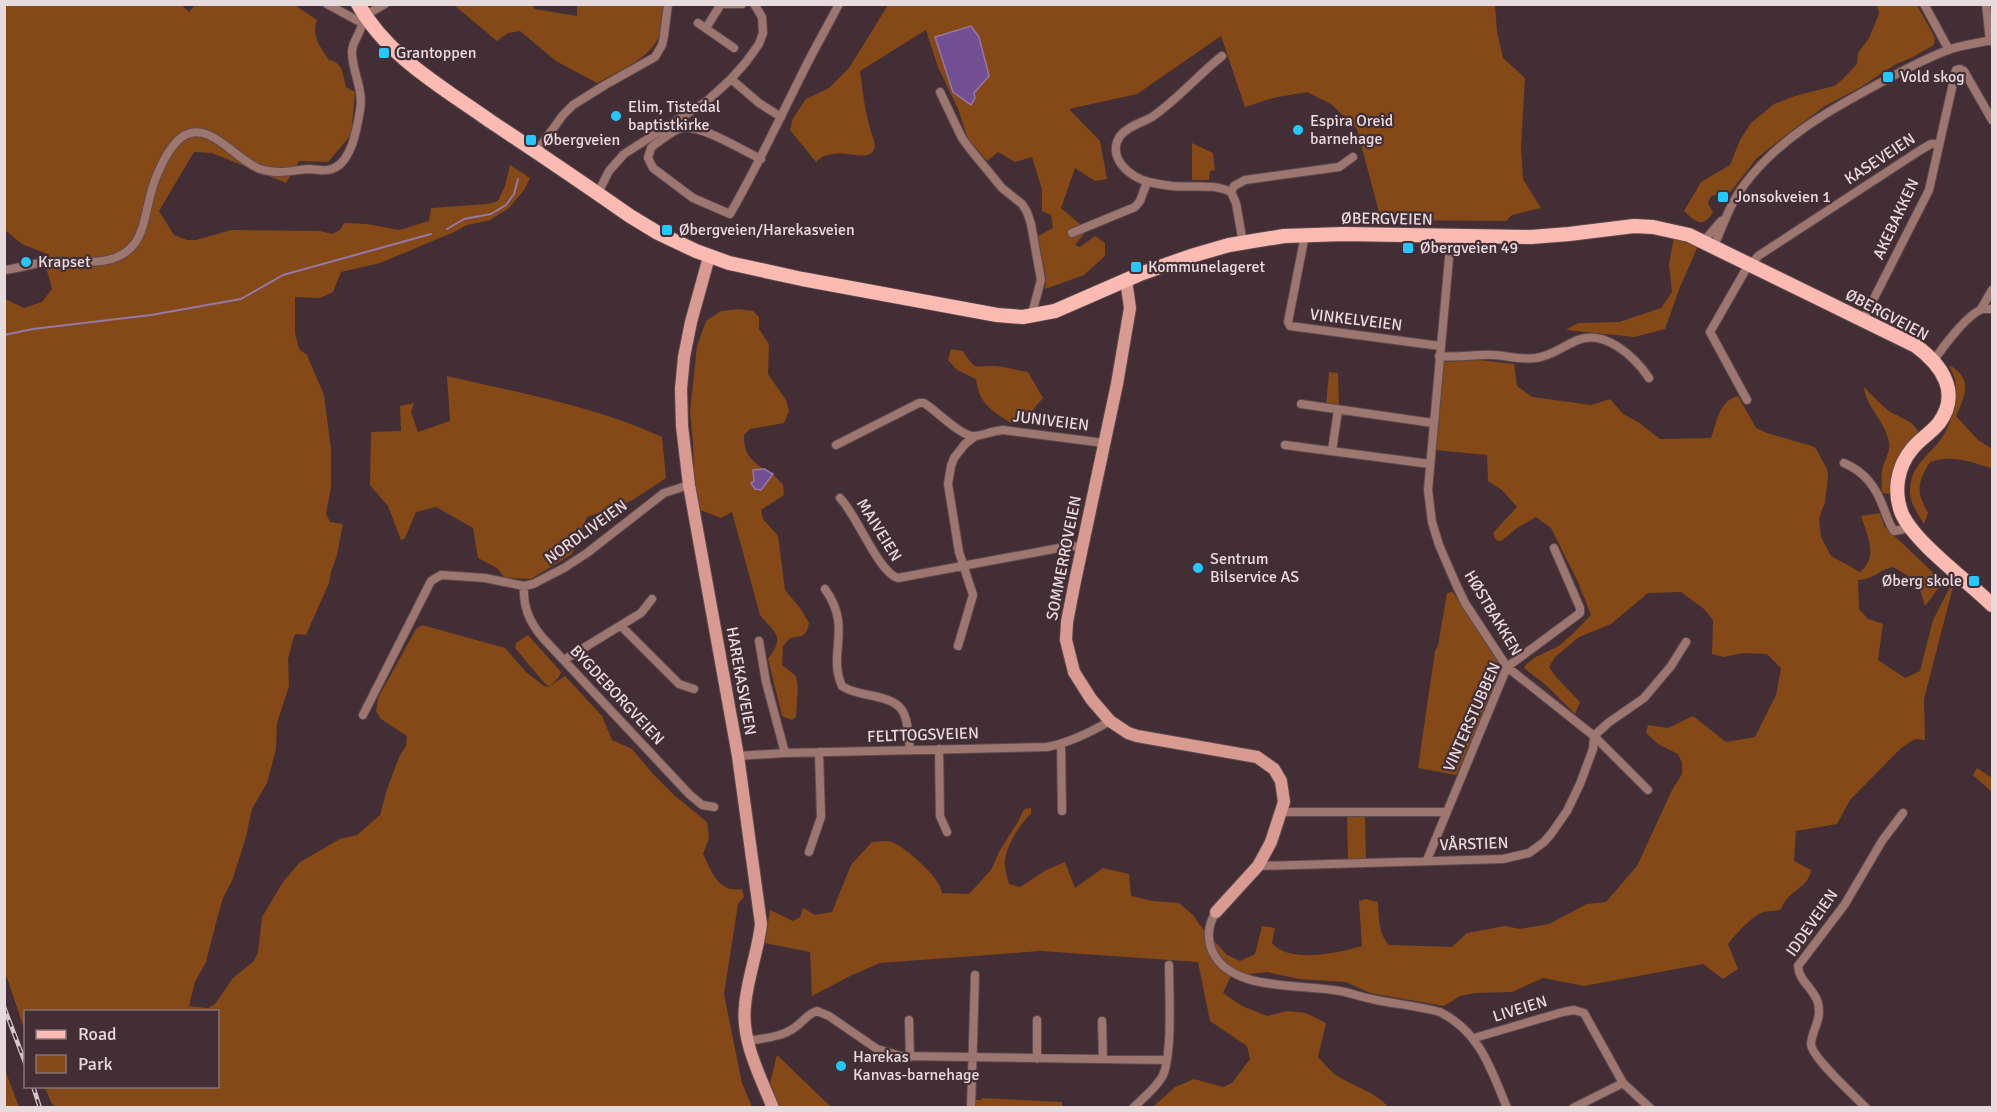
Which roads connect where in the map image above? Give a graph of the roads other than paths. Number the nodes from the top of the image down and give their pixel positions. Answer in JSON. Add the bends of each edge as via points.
{"nodes":[{"id":1,"x":327,"y":4,"type":"edge"},
{"id":2,"x":385,"y":4,"type":"edge"},
{"id":3,"x":668,"y":4,"type":"edge"},
{"id":4,"x":722,"y":4,"type":"edge"},
{"id":5,"x":742,"y":4,"type":"edge"},
{"id":6,"x":754,"y":4,"type":"edge"},
{"id":7,"x":839,"y":4,"type":"edge"},
{"id":8,"x":1923,"y":4,"type":"edge"},
{"id":9,"x":1986,"y":4,"type":"edge"},
{"id":10,"x":363,"y":17,"type":"edge"},
{"id":11,"x":1991,"y":41,"type":"edge"},
{"id":12,"x":734,"y":48,"type":"dead end"},
{"id":13,"x":1949,"y":50,"type":"junction"},
{"id":14,"x":1222,"y":56,"type":"dead end"},
{"id":15,"x":731,"y":79,"type":"junction"},
{"id":16,"x":940,"y":92,"type":"dead end"},
{"id":17,"x":781,"y":117,"type":"junction"},
{"id":18,"x":1992,"y":120,"type":"edge"},
{"id":19,"x":1939,"y":144,"type":"junction"},
{"id":20,"x":536,"y":152,"type":"junction"},
{"id":21,"x":1353,"y":157,"type":"dead end"},
{"id":22,"x":761,"y":159,"type":"junction"},
{"id":23,"x":1147,"y":182,"type":"junction"},
{"id":24,"x":1231,"y":192,"type":"junction"},
{"id":25,"x":598,"y":194,"type":"junction"},
{"id":26,"x":1071,"y":233,"type":"dead end"},
{"id":27,"x":1305,"y":235,"type":"junction"},
{"id":28,"x":1451,"y":236,"type":"junction"},
{"id":29,"x":1243,"y":243,"type":"junction"},
{"id":30,"x":1709,"y":244,"type":"junction"},
{"id":31,"x":709,"y":257,"type":"junction"},
{"id":32,"x":1750,"y":264,"type":"junction"},
{"id":33,"x":4,"y":270,"type":"edge"},
{"id":34,"x":1126,"y":280,"type":"junction"},
{"id":35,"x":1992,"y":290,"type":"edge"},
{"id":36,"x":1981,"y":309,"type":"junction"},
{"id":37,"x":1992,"y":309,"type":"edge"},
{"id":38,"x":1031,"y":317,"type":"junction"},
{"id":39,"x":1863,"y":320,"type":"junction"},
{"id":40,"x":1440,"y":346,"type":"junction"},
{"id":41,"x":1439,"y":356,"type":"junction"},
{"id":42,"x":1934,"y":360,"type":"junction"},
{"id":43,"x":1649,"y":378,"type":"dead end"},
{"id":44,"x":1747,"y":400,"type":"dead end"},
{"id":45,"x":1301,"y":404,"type":"dead end"},
{"id":46,"x":1338,"y":410,"type":"junction"},
{"id":47,"x":1433,"y":423,"type":"junction"},
{"id":48,"x":974,"y":437,"type":"junction"},
{"id":49,"x":1104,"y":443,"type":"junction"},
{"id":50,"x":837,"y":445,"type":"dead end"},
{"id":51,"x":1285,"y":445,"type":"dead end"},
{"id":52,"x":1332,"y":450,"type":"junction"},
{"id":53,"x":1844,"y":463,"type":"dead end"},
{"id":54,"x":1430,"y":464,"type":"junction"},
{"id":55,"x":688,"y":485,"type":"junction"},
{"id":56,"x":840,"y":498,"type":"dead end"},
{"id":57,"x":1910,"y":528,"type":"junction"},
{"id":58,"x":1082,"y":547,"type":"junction"},
{"id":59,"x":1554,"y":548,"type":"dead end"},
{"id":60,"x":963,"y":566,"type":"junction"},
{"id":61,"x":524,"y":586,"type":"junction"},
{"id":62,"x":825,"y":589,"type":"dead end"},
{"id":63,"x":652,"y":599,"type":"dead end"},
{"id":64,"x":1992,"y":605,"type":"edge"},
{"id":65,"x":621,"y":626,"type":"junction"},
{"id":66,"x":759,"y":641,"type":"dead end"},
{"id":67,"x":1686,"y":642,"type":"dead end"},
{"id":68,"x":958,"y":646,"type":"dead end"},
{"id":69,"x":564,"y":660,"type":"junction"},
{"id":70,"x":1507,"y":666,"type":"junction"},
{"id":71,"x":694,"y":689,"type":"dead end"},
{"id":72,"x":363,"y":715,"type":"dead end"},
{"id":73,"x":1110,"y":721,"type":"junction"},
{"id":74,"x":1594,"y":736,"type":"junction"},
{"id":75,"x":1061,"y":744,"type":"junction"},
{"id":76,"x":939,"y":749,"type":"junction"},
{"id":77,"x":910,"y":750,"type":"junction"},
{"id":78,"x":819,"y":752,"type":"junction"},
{"id":79,"x":785,"y":753,"type":"junction"},
{"id":80,"x":738,"y":756,"type":"junction"},
{"id":81,"x":1648,"y":790,"type":"dead end"},
{"id":82,"x":714,"y":807,"type":"dead end"},
{"id":83,"x":1062,"y":811,"type":"dead end"},
{"id":84,"x":1282,"y":812,"type":"junction"},
{"id":85,"x":1447,"y":812,"type":"junction"},
{"id":86,"x":1903,"y":813,"type":"dead end"},
{"id":87,"x":946,"y":832,"type":"dead end"},
{"id":88,"x":809,"y":852,"type":"dead end"},
{"id":89,"x":1427,"y":860,"type":"junction"},
{"id":90,"x":1258,"y":866,"type":"junction"},
{"id":91,"x":1216,"y":912,"type":"joint"},
{"id":92,"x":1169,"y":965,"type":"dead end"},
{"id":93,"x":975,"y":975,"type":"dead end"},
{"id":94,"x":909,"y":1020,"type":"dead end"},
{"id":95,"x":1037,"y":1020,"type":"dead end"},
{"id":96,"x":1102,"y":1021,"type":"dead end"},
{"id":97,"x":1474,"y":1038,"type":"junction"},
{"id":98,"x":749,"y":1041,"type":"junction"},
{"id":99,"x":910,"y":1057,"type":"junction"},
{"id":100,"x":973,"y":1058,"type":"junction"},
{"id":101,"x":1037,"y":1059,"type":"junction"},
{"id":102,"x":1103,"y":1059,"type":"junction"},
{"id":103,"x":1166,"y":1060,"type":"junction"},
{"id":104,"x":1623,"y":1083,"type":"junction"},
{"id":105,"x":773,"y":1107,"type":"edge"},
{"id":106,"x":971,"y":1107,"type":"edge"},
{"id":107,"x":1133,"y":1107,"type":"edge"},
{"id":108,"x":1507,"y":1107,"type":"edge"},
{"id":109,"x":1573,"y":1107,"type":"edge"},
{"id":110,"x":1650,"y":1107,"type":"edge"},
{"id":111,"x":1866,"y":1107,"type":"edge"}],
"edges":[{"from":1,"to":10,"type":"street"},
{"from":2,"to":10,"type":"street"},
{"from":3,"to":20,"type":"street","via":[[662,45],[655,57],[573,105]]},
{"from":4,"to":5,"type":"street"},
{"from":4,"to":12,"type":"street","via":[[702,26]]},
{"from":6,"to":15,"type":"street","via":[[762,17],[762,38]]},
{"from":7,"to":17,"type":"street"},
{"from":8,"to":13,"type":"street"},
{"from":9,"to":11,"type":"street"},
{"from":10,"to":20,"type":"main road","name":"ØBERGVEIEN","via":[[412,66]]},
{"from":10,"to":33,"type":"street","via":[[352,49],[362,98],[356,137],[335,168],[261,170],[200,131],[189,133],[180,138],[158,171],[141,229],[131,248],[95,262],[63,261]]},
{"from":11,"to":13,"type":"street"},
{"from":13,"to":30,"type":"street","via":[[1851,98],[1792,136],[1755,171]]},
{"from":14,"to":23,"type":"street","via":[[1152,116],[1121,134],[1116,150],[1121,164],[1132,176]]},
{"from":15,"to":17,"type":"street"},
{"from":15,"to":25,"type":"street","via":[[692,111],[624,154],[609,171]]},
{"from":16,"to":38,"type":"street","via":[[962,138],[1027,212],[1041,280]]},
{"from":17,"to":22,"type":"street"},
{"from":18,"to":19,"type":"street","name":"AKEBAKKEN","via":[[1967,75],[1956,70]]},
{"from":19,"to":32,"type":"street","name":"KASEVEIEN","via":[[1919,151]]},
{"from":19,"to":39,"type":"street","name":"AKEBAKKEN","via":[[1929,190]]},
{"from":20,"to":25,"type":"main road","name":"ØBERGVEIEN"},
{"from":21,"to":24,"type":"street","via":[[1339,167],[1245,180]]},
{"from":22,"to":22,"type":"street","via":[[730,214],[693,198],[653,168],[648,159],[654,145],[683,128],[701,130]]},
{"from":23,"to":24,"type":"street","via":[[1216,187]]},
{"from":23,"to":26,"type":"street","via":[[1135,207]]},
{"from":24,"to":29,"type":"street"},
{"from":25,"to":31,"type":"main road","name":"ØBERGVEIEN","via":[[658,233]]},
{"from":27,"to":28,"type":"main road","name":"ØBERGVEIEN"},
{"from":27,"to":29,"type":"main road","name":"ØBERGVEIEN"},
{"from":27,"to":40,"type":"street","name":"VINKELVEIEN","via":[[1290,326]]},
{"from":28,"to":30,"type":"main road","name":"ØBERGVEIEN","via":[[1546,236],[1634,226],[1670,231]]},
{"from":28,"to":40,"type":"street","name":"HØSTBAKKEN"},
{"from":29,"to":34,"type":"main road","name":"ØBERGVEIEN","via":[[1191,256]]},
{"from":30,"to":32,"type":"main road","name":"ØBERGVEIEN"},
{"from":31,"to":38,"type":"main road","name":"ØBERGVEIEN","via":[[802,279],[997,315]]},
{"from":31,"to":55,"type":"street","name":"HAREKASVEIEN","via":[[691,322],[681,389]]},
{"from":32,"to":39,"type":"main road","name":"ØBERGVEIEN"},
{"from":32,"to":44,"type":"street","via":[[1710,332]]},
{"from":34,"to":38,"type":"main road","name":"ØBERGVEIEN","via":[[1055,311]]},
{"from":34,"to":49,"type":"street","name":"SOMMERROVEIEN","via":[[1130,308]]},
{"from":35,"to":36,"type":"street"},
{"from":36,"to":37,"type":"street"},
{"from":36,"to":42,"type":"street","via":[[1947,340]]},
{"from":39,"to":42,"type":"main road","name":"ØBERGVEIEN","via":[[1916,346]]},
{"from":40,"to":41,"type":"street","name":"HØSTBAKKEN"},
{"from":41,"to":43,"type":"street","via":[[1536,358],[1553,354],[1579,339],[1593,338],[1620,348],[1639,363]]},
{"from":41,"to":47,"type":"street","name":"HØSTBAKKEN"},
{"from":42,"to":57,"type":"main road","name":"ØBERGVEIEN","via":[[1946,381],[1948,407],[1938,425],[1913,448],[1901,469],[1898,500]]},
{"from":45,"to":46,"type":"street"},
{"from":46,"to":47,"type":"street"},
{"from":46,"to":52,"type":"street"},
{"from":47,"to":54,"type":"street","name":"HØSTBAKKEN"},
{"from":48,"to":49,"type":"street","name":"JUNIVEIEN","via":[[1003,430]]},
{"from":48,"to":50,"type":"street","via":[[919,403]]},
{"from":48,"to":60,"type":"street","via":[[954,459],[948,484]]},
{"from":49,"to":58,"type":"street","name":"SOMMERROVEIEN"},
{"from":51,"to":52,"type":"street"},
{"from":52,"to":54,"type":"street"},
{"from":53,"to":57,"type":"street","name":"ØBERGVEIEN","via":[[1868,478],[1894,531]]},
{"from":54,"to":70,"type":"street","name":"HØSTBAKKEN","via":[[1429,506],[1439,545],[1465,603]]},
{"from":55,"to":61,"type":"street","name":"NORDLIVEIEN","via":[[664,493],[579,558]]},
{"from":55,"to":80,"type":"street","name":"HAREKASVEIEN"},
{"from":56,"to":60,"type":"street","name":"MAIVEIEN","via":[[892,576]]},
{"from":57,"to":64,"type":"main road","name":"ØBERGVEIEN"},
{"from":58,"to":60,"type":"street","name":"MAIVEIEN","via":[[1060,547]]},
{"from":58,"to":73,"type":"street","name":"SOMMERROVEIEN","via":[[1066,640],[1074,672]]},
{"from":59,"to":70,"type":"street","name":"VINTERSTUBBEN","via":[[1580,613]]},
{"from":60,"to":68,"type":"street","via":[[974,595]]},
{"from":61,"to":69,"type":"street","name":"BYGDEBORGVEIEN","via":[[523,599],[532,624]]},
{"from":61,"to":72,"type":"street","via":[[485,578],[435,577]]},
{"from":62,"to":77,"type":"street","via":[[839,617],[838,675],[842,686],[901,707]]},
{"from":63,"to":65,"type":"street","via":[[641,613]]},
{"from":65,"to":69,"type":"street"},
{"from":65,"to":71,"type":"street","via":[[679,684]]},
{"from":66,"to":79,"type":"street"},
{"from":67,"to":74,"type":"street","via":[[1644,698]]},
{"from":69,"to":82,"type":"street","name":"BYGDEBORGVEIEN","via":[[689,794],[702,805]]},
{"from":70,"to":74,"type":"street","name":"HØSTBAKKEN"},
{"from":70,"to":85,"type":"street","name":"VINTERSTUBBEN"},
{"from":73,"to":75,"type":"street","name":"FELTTOGSVEIEN"},
{"from":73,"to":84,"type":"street","name":"SOMMERROVEIEN","via":[[1137,736],[1265,761],[1281,781]]},
{"from":74,"to":81,"type":"street","name":"HØSTBAKKEN"},
{"from":74,"to":89,"type":"street","name":"VÅRSTIEN","via":[[1587,767],[1567,811],[1535,850],[1503,859]]},
{"from":75,"to":76,"type":"street","name":"FELTTOGSVEIEN"},
{"from":75,"to":83,"type":"street"},
{"from":76,"to":77,"type":"street","name":"FELTTOGSVEIEN"},
{"from":76,"to":87,"type":"street","via":[[940,816]]},
{"from":77,"to":78,"type":"street","name":"FELTTOGSVEIEN"},
{"from":78,"to":79,"type":"street","name":"FELTTOGSVEIEN"},
{"from":78,"to":88,"type":"street","via":[[821,817]]},
{"from":79,"to":80,"type":"street","name":"FELTTOGSVEIEN"},
{"from":80,"to":98,"type":"street","name":"HAREKASVEIEN","via":[[761,924],[745,1005]]},
{"from":84,"to":85,"type":"street"},
{"from":84,"to":90,"type":"street","name":"SOMMERROVEIEN"},
{"from":85,"to":89,"type":"street","name":"VINTERSTUBBEN"},
{"from":86,"to":111,"type":"street","name":"IDDEVEIEN","via":[[1845,904],[1798,966],[1819,1010],[1811,1041],[1814,1055]]},
{"from":89,"to":90,"type":"street","name":"VÅRSTIEN"},
{"from":90,"to":91,"type":"street","name":"SOMMERROVEIEN"},
{"from":91,"to":97,"type":"street","via":[[1209,928],[1210,945],[1218,961],[1233,973],[1249,980],[1341,991],[1440,1012]]},
{"from":92,"to":103,"type":"street"},
{"from":93,"to":100,"type":"street"},
{"from":94,"to":99,"type":"street"},
{"from":95,"to":101,"type":"street"},
{"from":96,"to":102,"type":"street"},
{"from":97,"to":104,"type":"street","name":"LIVEIEN","via":[[1563,1011],[1584,1013]]},
{"from":97,"to":108,"type":"street"},
{"from":98,"to":99,"type":"street","via":[[786,1032],[818,1011],[877,1049]]},
{"from":98,"to":105,"type":"street","name":"HAREKASVEIEN"},
{"from":99,"to":100,"type":"street"},
{"from":100,"to":101,"type":"street"},
{"from":100,"to":106,"type":"street"},
{"from":101,"to":102,"type":"street"},
{"from":102,"to":103,"type":"street"},
{"from":103,"to":107,"type":"street","via":[[1161,1079]]},
{"from":104,"to":109,"type":"street"},
{"from":104,"to":110,"type":"street"}]}
